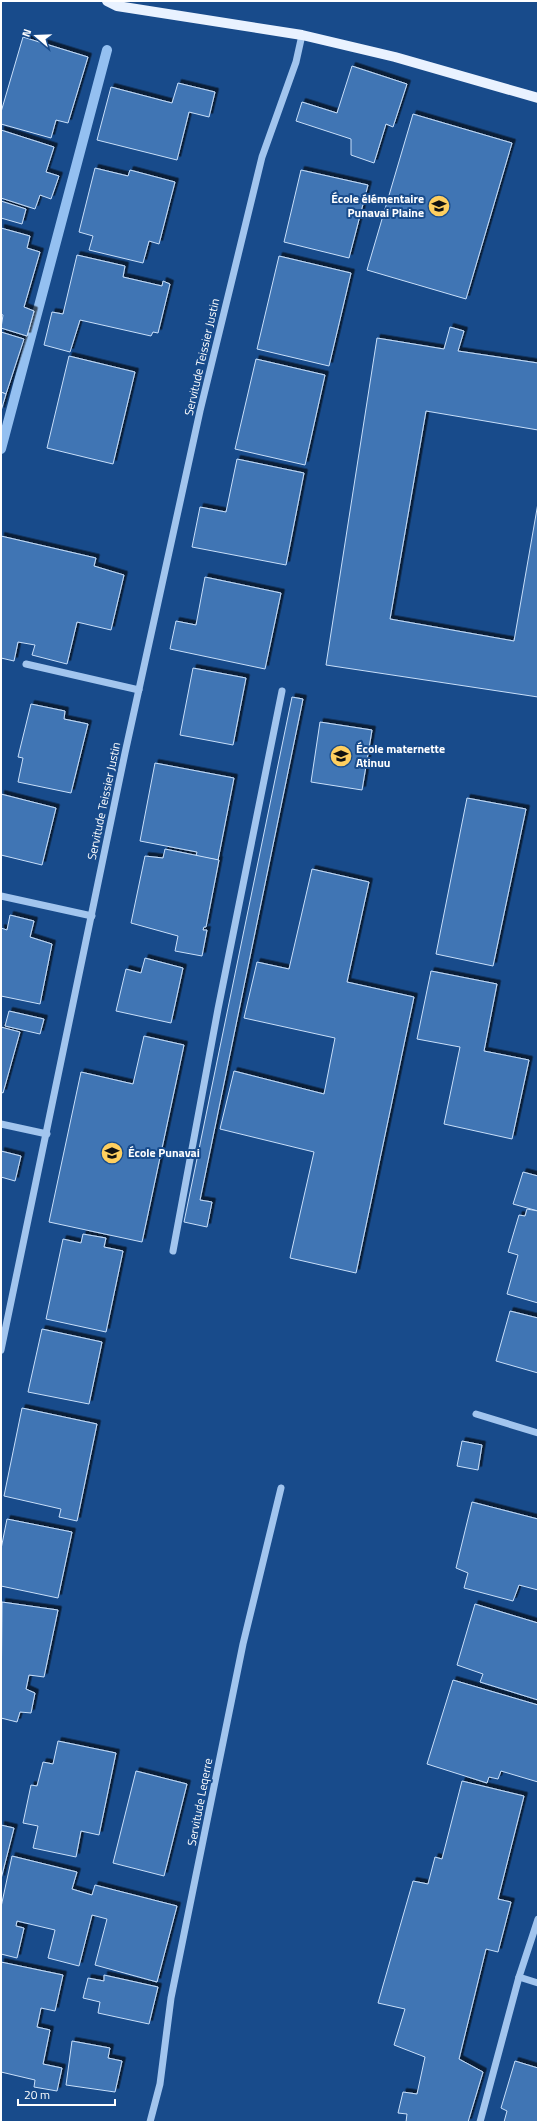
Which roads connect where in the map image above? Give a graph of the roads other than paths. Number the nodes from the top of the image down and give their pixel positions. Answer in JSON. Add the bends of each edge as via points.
{"nodes":[{"id":1,"x":107,"y":1,"type":"edge"},
{"id":2,"x":302,"y":34,"type":"junction"},
{"id":3,"x":538,"y":98,"type":"edge"},
{"id":4,"x":26,"y":664,"type":"dead end"},
{"id":5,"x":139,"y":690,"type":"junction"},
{"id":6,"x":282,"y":691,"type":"dead end"},
{"id":7,"x":1,"y":896,"type":"edge"},
{"id":8,"x":92,"y":916,"type":"junction"},
{"id":9,"x":1,"y":1124,"type":"edge"},
{"id":10,"x":47,"y":1134,"type":"junction"},
{"id":11,"x":173,"y":1251,"type":"dead end"},
{"id":12,"x":2,"y":1340,"type":"edge"},
{"id":13,"x":1,"y":1350,"type":"edge"},
{"id":14,"x":476,"y":1414,"type":"dead end"},
{"id":15,"x":538,"y":1433,"type":"edge"},
{"id":16,"x":281,"y":1488,"type":"dead end"},
{"id":17,"x":538,"y":1919,"type":"edge"},
{"id":18,"x":519,"y":1977,"type":"junction"},
{"id":19,"x":538,"y":1983,"type":"edge"},
{"id":20,"x":150,"y":2122,"type":"edge"},
{"id":21,"x":480,"y":2122,"type":"edge"}],
"edges":[{"from":1,"to":2,"type":"main road","via":[[117,6]]},
{"from":2,"to":3,"type":"main road","via":[[395,57]]},
{"from":2,"to":5,"type":"street","name":"Servitude Teissier Justin","via":[[296,62],[269,133],[245,224],[200,411]]},
{"from":4,"to":5,"type":"street"},
{"from":5,"to":8,"type":"street","name":"Servitude Teissier Justin"},
{"from":6,"to":11,"type":"street","via":[[218,1009]]},
{"from":7,"to":8,"type":"street"},
{"from":8,"to":10,"type":"street","name":"Servitude Teissier Justin"},
{"from":9,"to":10,"type":"street"},
{"from":10,"to":12,"type":"street","name":"Servitude Teissier Justin"},
{"from":12,"to":13,"type":"street","name":"Servitude Teissier Justin"},
{"from":14,"to":15,"type":"street"},
{"from":16,"to":20,"type":"street","name":"Servitude Leqerre","via":[[241,1652],[172,1998],[160,2084]]},
{"from":17,"to":18,"type":"street"},
{"from":18,"to":19,"type":"street"},
{"from":18,"to":21,"type":"street"}]}
